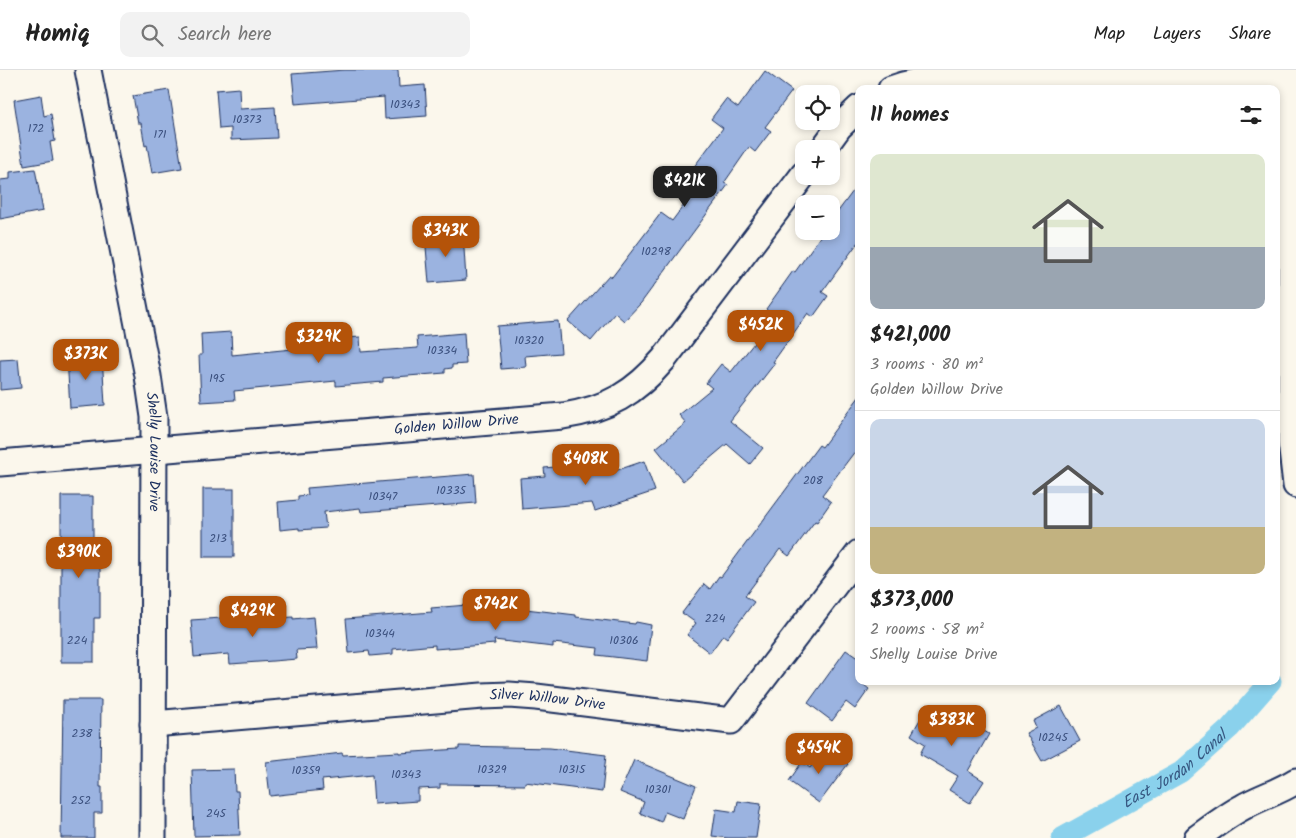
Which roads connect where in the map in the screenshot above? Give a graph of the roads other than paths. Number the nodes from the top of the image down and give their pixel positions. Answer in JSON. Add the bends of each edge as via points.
{"nodes":[{"id":1,"x":88,"y":70,"type":"edge"},
{"id":2,"x":1291,"y":73,"type":"edge"},
{"id":3,"x":1026,"y":83,"type":"edge"},
{"id":4,"x":902,"y":85,"type":"edge"},
{"id":5,"x":855,"y":112,"type":"edge"},
{"id":6,"x":830,"y":140,"type":"edge"},
{"id":7,"x":796,"y":185,"type":"edge"},
{"id":8,"x":154,"y":451,"type":"junction"},
{"id":9,"x":0,"y":463,"type":"edge"},
{"id":10,"x":1296,"y":485,"type":"edge"},
{"id":11,"x":855,"y":558,"type":"edge"},
{"id":12,"x":153,"y":724,"type":"junction"},
{"id":13,"x":1290,"y":784,"type":"edge"},
{"id":14,"x":153,"y":838,"type":"edge"},
{"id":15,"x":1197,"y":838,"type":"edge"}],
"edges":[{"from":1,"to":8,"type":"street","name":"Shelly Louise Drive","via":[[148,376],[154,417]]},
{"from":2,"to":3,"type":"street"},
{"from":2,"to":10,"type":"street","via":[[1291,442]]},
{"from":3,"to":4,"type":"street","via":[[947,78]]},
{"from":5,"to":6,"type":"street"},
{"from":7,"to":8,"type":"street","name":"Golden Willow Drive","via":[[651,374],[628,393],[601,407],[563,416]]},
{"from":8,"to":9,"type":"street","name":"Golden Willow Drive"},
{"from":8,"to":12,"type":"street","name":"Shelly Louise Drive"},
{"from":11,"to":12,"type":"street","name":"Silver Willow Drive","via":[[731,721],[509,695]]},
{"from":12,"to":14,"type":"street","name":"Shelly Louise Drive"},
{"from":13,"to":15,"type":"street","via":[[1242,807]]}]}
